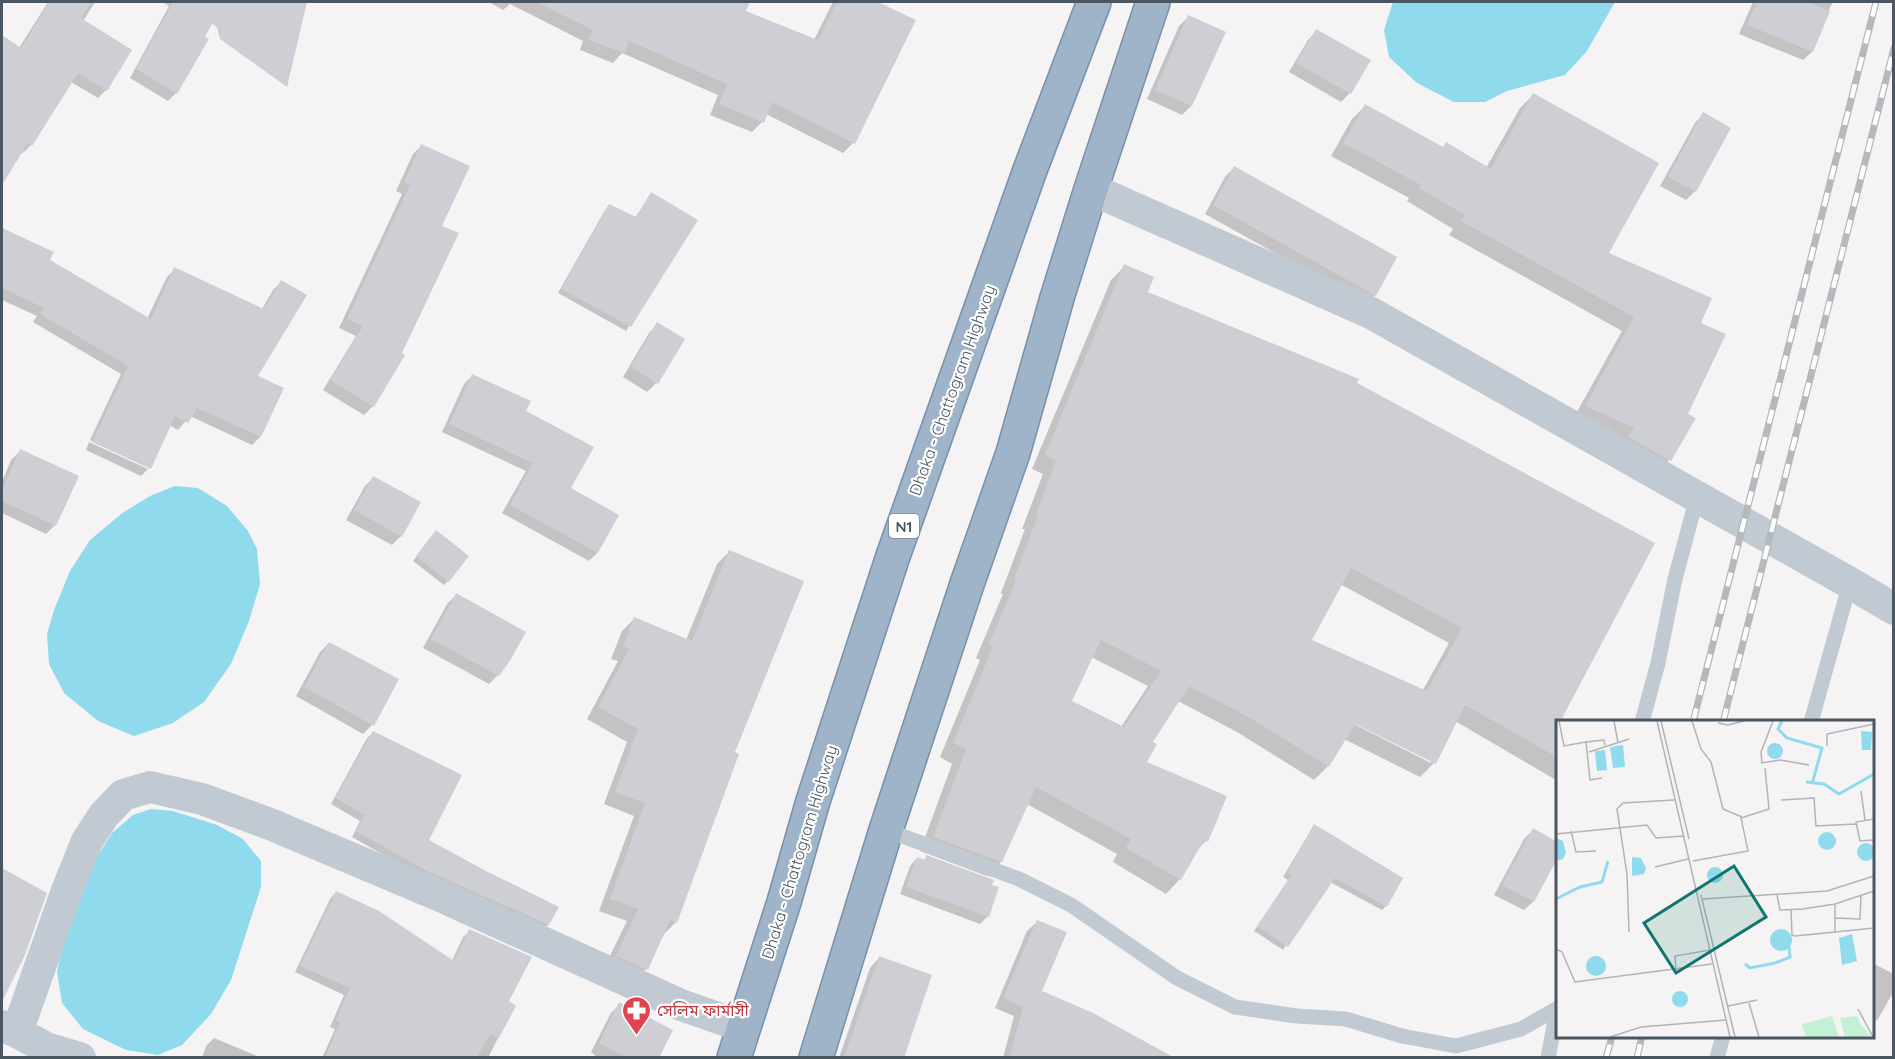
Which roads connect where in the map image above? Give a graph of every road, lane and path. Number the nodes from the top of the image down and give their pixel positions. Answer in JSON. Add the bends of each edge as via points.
{"nodes":[{"id":1,"x":1094,"y":2,"type":"edge"},
{"id":2,"x":1153,"y":2,"type":"edge"},
{"id":3,"x":1091,"y":189,"type":"junction"},
{"id":4,"x":1696,"y":497,"type":"junction"},
{"id":5,"x":1850,"y":582,"type":"junction"},
{"id":6,"x":1893,"y":609,"type":"edge"},
{"id":7,"x":1643,"y":720,"type":"edge"},
{"id":8,"x":1812,"y":720,"type":"edge"},
{"id":9,"x":886,"y":830,"type":"junction"},
{"id":10,"x":1556,"y":1010,"type":"edge"},
{"id":11,"x":1556,"y":1014,"type":"edge"},
{"id":12,"x":744,"y":1027,"type":"junction"},
{"id":13,"x":9,"y":1029,"type":"edge"},
{"id":14,"x":1723,"y":1038,"type":"edge"},
{"id":15,"x":80,"y":1058,"type":"edge"},
{"id":16,"x":734,"y":1058,"type":"edge"},
{"id":17,"x":816,"y":1058,"type":"edge"},
{"id":18,"x":1548,"y":1058,"type":"edge"},
{"id":19,"x":1718,"y":1058,"type":"edge"}],
"edges":[{"from":1,"to":12,"type":"highway","name":"Dhaka - Chattogram Highway","number":"N1","via":[[893,556]]},
{"from":2,"to":3,"type":"highway"},
{"from":3,"to":4,"type":"street","via":[[1371,313]]},
{"from":3,"to":9,"type":"highway","via":[[1013,453]]},
{"from":4,"to":5,"type":"street"},
{"from":4,"to":7,"type":"lane"},
{"from":5,"to":6,"type":"street"},
{"from":5,"to":8,"type":"lane"},
{"from":9,"to":10,"type":"lane","via":[[1019,879],[1071,905],[1177,978],[1234,1006],[1346,1019],[1402,1036],[1456,1046],[1521,1029]]},
{"from":9,"to":17,"type":"highway"},
{"from":11,"to":18,"type":"lane"},
{"from":12,"to":13,"type":"street","via":[[681,1005],[428,890],[280,828],[202,799],[150,787],[123,795],[87,841]]},
{"from":12,"to":16,"type":"highway","name":"Dhaka - Chattogram Highway","number":"N1"},
{"from":13,"to":15,"type":"street","via":[[46,1048]]},
{"from":14,"to":19,"type":"lane"}]}
